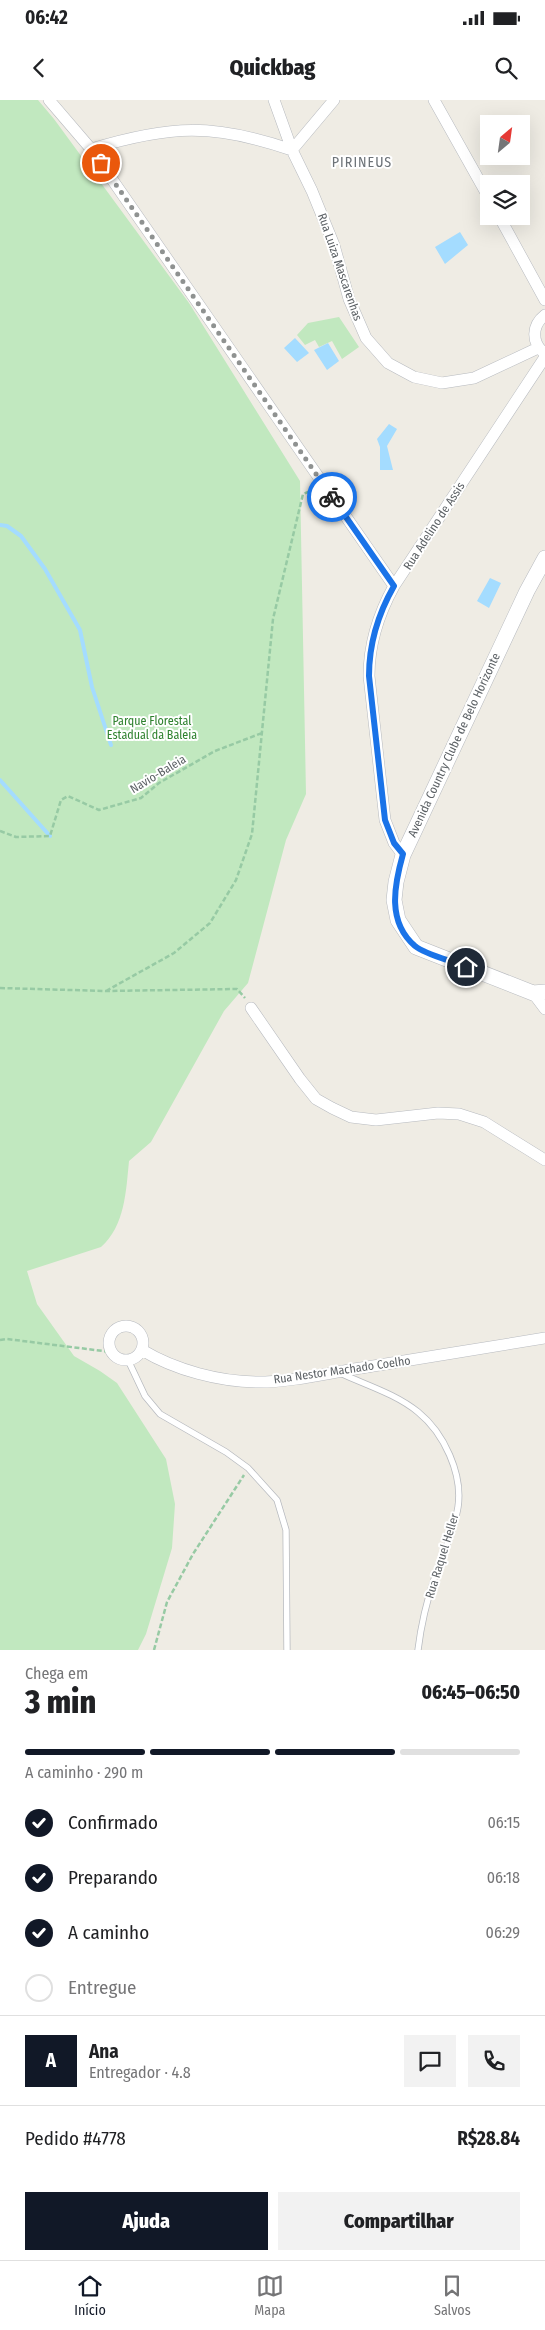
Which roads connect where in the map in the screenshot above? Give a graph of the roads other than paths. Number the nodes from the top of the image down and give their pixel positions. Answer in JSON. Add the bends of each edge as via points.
{"nodes":[{"id":1,"x":49,"y":100,"type":"edge"},
{"id":2,"x":274,"y":100,"type":"edge"},
{"id":3,"x":334,"y":100,"type":"edge"},
{"id":4,"x":434,"y":100,"type":"edge"},
{"id":5,"x":91,"y":149,"type":"junction"},
{"id":6,"x":292,"y":150,"type":"junction"},
{"id":7,"x":480,"y":182,"type":"edge"},
{"id":8,"x":504,"y":225,"type":"edge"},
{"id":9,"x":545,"y":300,"type":"edge"},
{"id":10,"x":545,"y":315,"type":"edge"},
{"id":11,"x":543,"y":353,"type":"edge"},
{"id":12,"x":545,"y":558,"type":"edge"},
{"id":13,"x":394,"y":586,"type":"junction"},
{"id":14,"x":403,"y":854,"type":"junction"},
{"id":15,"x":539,"y":993,"type":"edge"},
{"id":16,"x":252,"y":1008,"type":"road end"},
{"id":17,"x":545,"y":1009,"type":"edge"},
{"id":18,"x":545,"y":1160,"type":"edge"},
{"id":19,"x":545,"y":1338,"type":"edge"},
{"id":20,"x":142,"y":1350,"type":"junction"},
{"id":21,"x":128,"y":1360,"type":"junction"},
{"id":22,"x":338,"y":1372,"type":"junction"},
{"id":23,"x":287,"y":1650,"type":"edge"},
{"id":24,"x":418,"y":1650,"type":"edge"}],
"edges":[{"from":1,"to":5,"type":"street"},
{"from":2,"to":6,"type":"street","name":"Rua Luiza Mascarenhas"},
{"from":3,"to":6,"type":"street"},
{"from":4,"to":7,"type":"street"},
{"from":5,"to":6,"type":"street","via":[[153,133],[193,129],[255,138]]},
{"from":5,"to":13,"type":"street"},
{"from":6,"to":11,"type":"street","name":"Rua Luiza Mascarenhas","via":[[320,209],[349,299],[366,338],[388,363],[414,377],[442,383],[474,378]]},
{"from":8,"to":9,"type":"street"},
{"from":10,"to":11,"type":"street","via":[[534,330]]},
{"from":11,"to":13,"type":"street","name":"Rua Adelino de Assis"},
{"from":12,"to":14,"type":"street","name":"Avenida Country Clube de Belo Horizonte"},
{"from":13,"to":14,"type":"street","name":"Rua Adelino de Assis","via":[[375,628],[369,655],[369,676],[385,820],[394,843]]},
{"from":14,"to":15,"type":"street","name":"Avenida Country Clube de Belo Horizonte","via":[[394,900],[398,920],[416,947]]},
{"from":15,"to":17,"type":"street"},
{"from":16,"to":18,"type":"street","via":[[316,1099],[332,1108],[351,1116],[376,1120],[438,1113],[459,1114],[484,1122]]},
{"from":19,"to":22,"type":"street","name":"Rua Nestor Machado Coelho"},
{"from":20,"to":21,"type":"street"},
{"from":20,"to":21,"type":"street","via":[[140,1331],[134,1327],[116,1328],[109,1339],[112,1352]]},
{"from":20,"to":22,"type":"street","name":"Rua Nestor Machado Coelho","via":[[189,1370],[221,1378],[280,1380]]},
{"from":21,"to":23,"type":"lane","via":[[144,1396],[160,1414],[248,1468],[277,1500],[286,1530]]},
{"from":22,"to":24,"type":"lane","name":"Rua Raquel Heller","via":[[404,1402],[419,1413],[445,1446],[453,1464],[458,1507],[422,1624]]}]}
